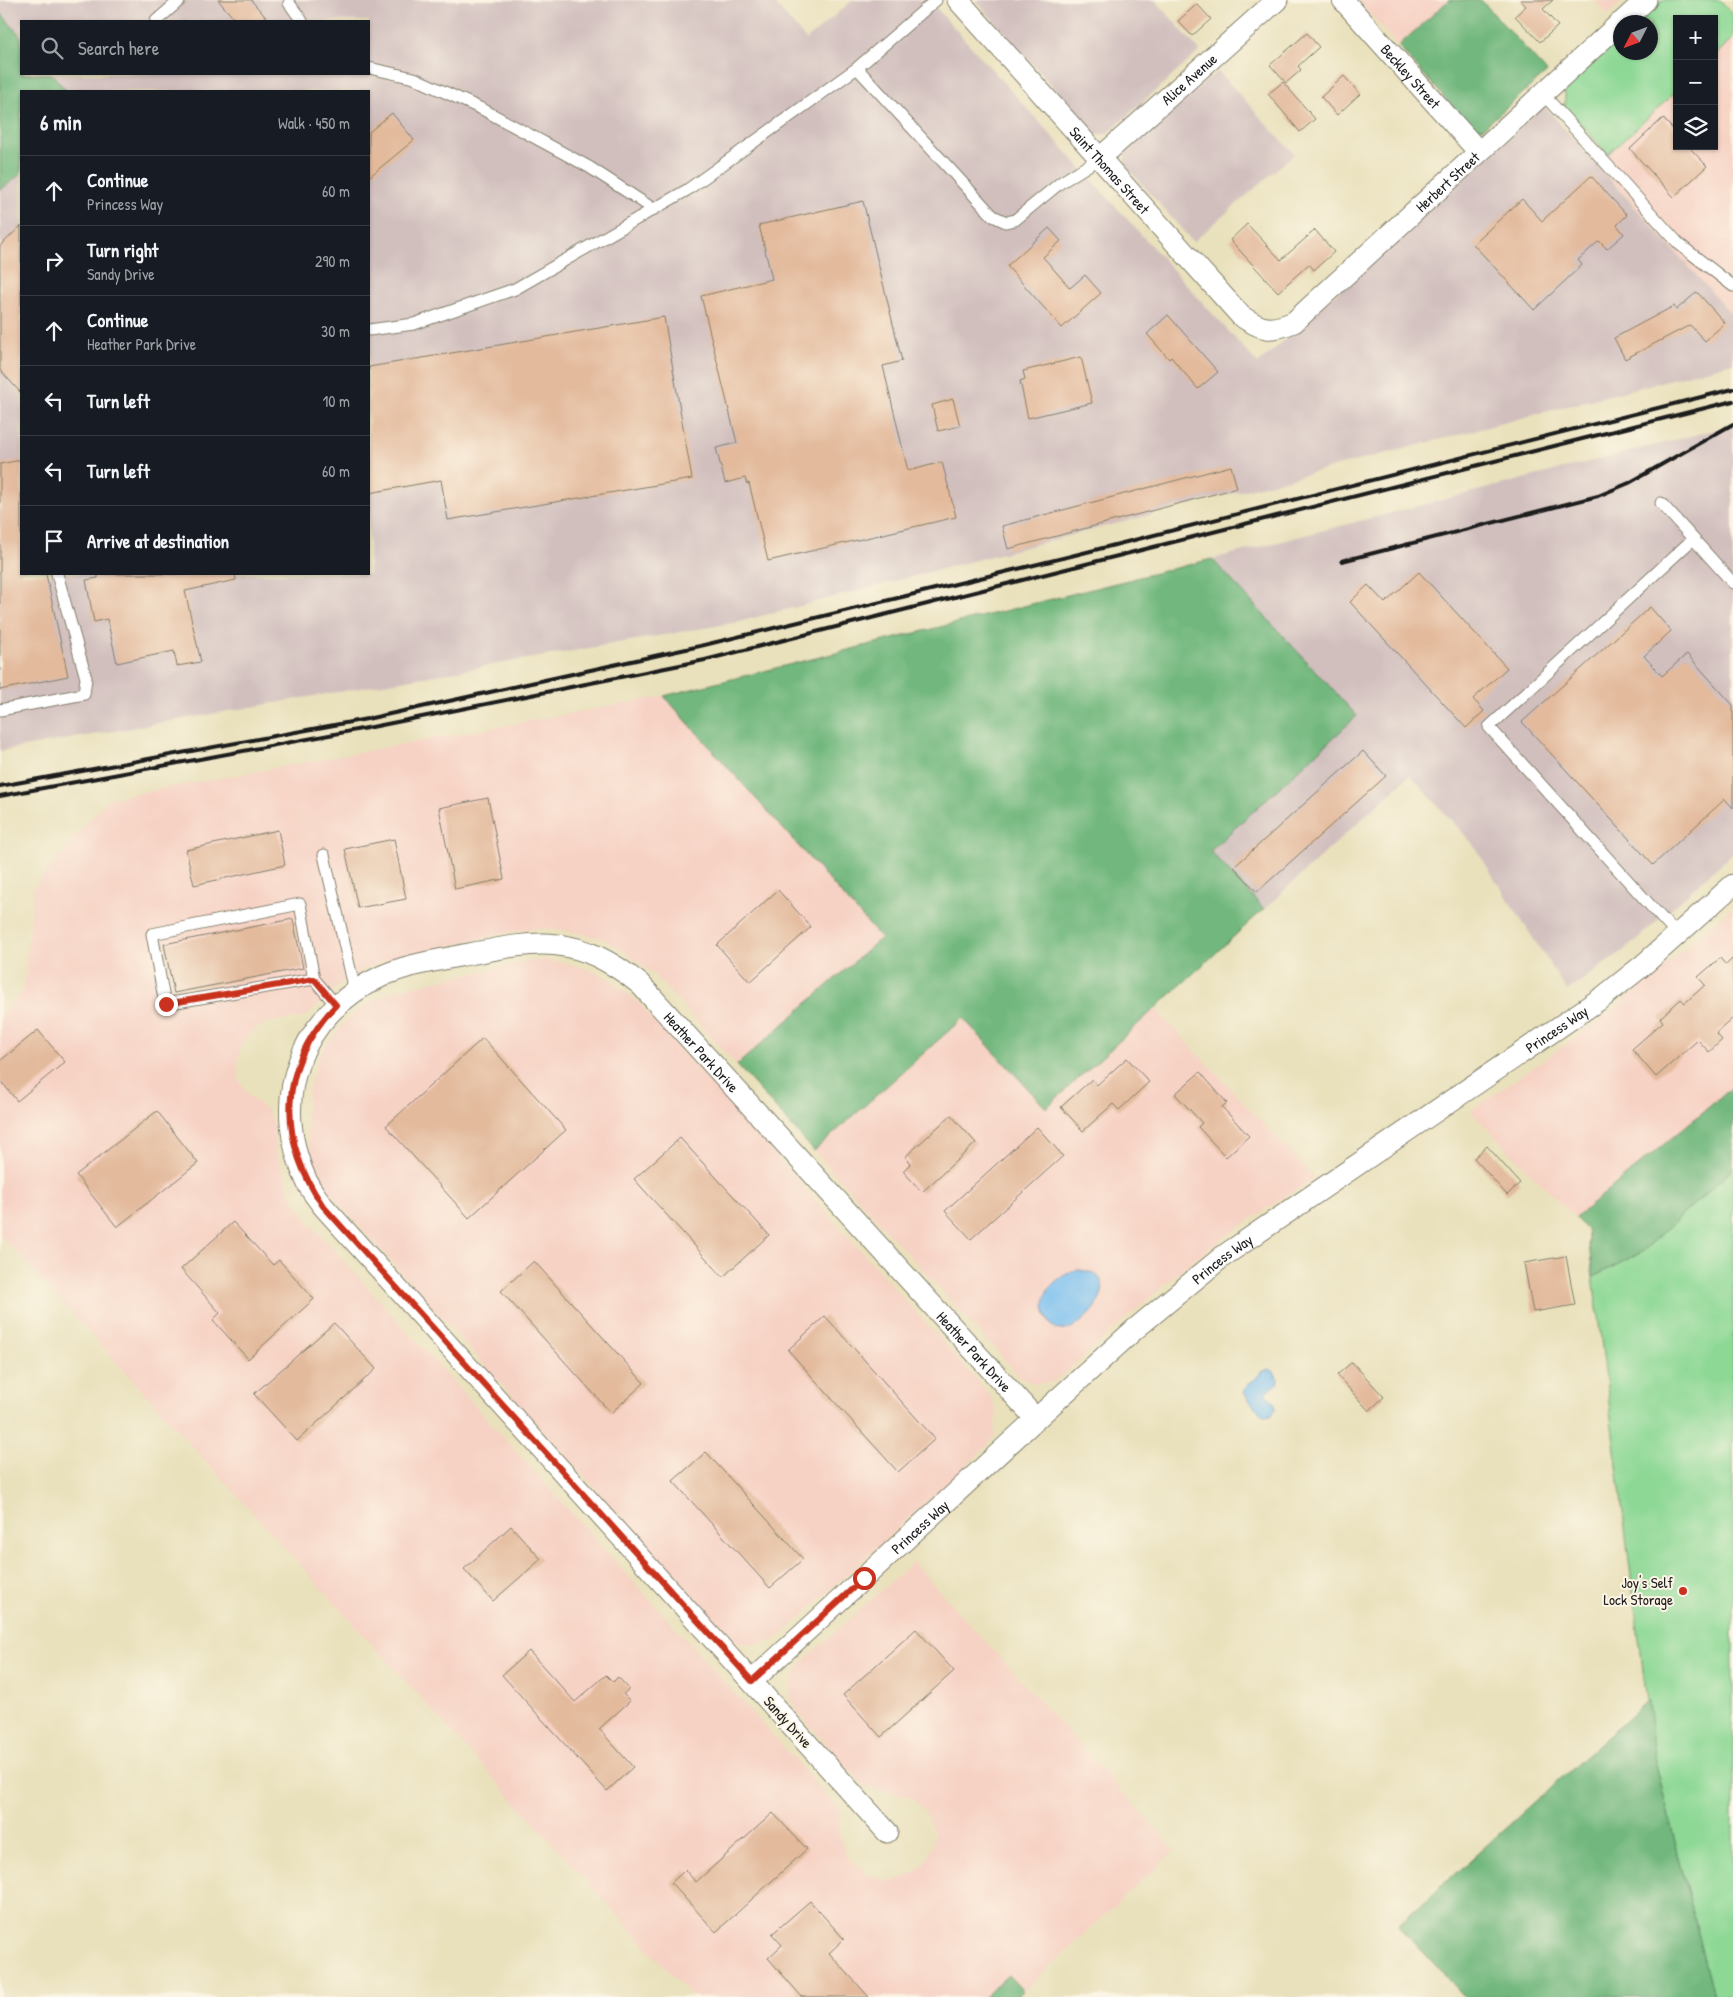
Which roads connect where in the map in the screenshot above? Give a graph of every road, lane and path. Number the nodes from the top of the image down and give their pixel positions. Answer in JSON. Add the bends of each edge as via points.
{"nodes":[{"id":1,"x":180,"y":0,"type":"edge"},
{"id":2,"x":936,"y":0,"type":"edge"},
{"id":3,"x":958,"y":0,"type":"edge"},
{"id":4,"x":1277,"y":0,"type":"edge"},
{"id":5,"x":1646,"y":0,"type":"edge"},
{"id":6,"x":290,"y":1,"type":"edge"},
{"id":7,"x":1351,"y":3,"type":"edge"},
{"id":8,"x":1630,"y":15,"type":"edge"},
{"id":9,"x":157,"y":20,"type":"edge"},
{"id":10,"x":301,"y":20,"type":"edge"},
{"id":11,"x":1613,"y":30,"type":"edge"},
{"id":12,"x":370,"y":68,"type":"edge"},
{"id":13,"x":857,"y":68,"type":"junction"},
{"id":14,"x":1543,"y":94,"type":"junction"},
{"id":15,"x":1480,"y":152,"type":"junction"},
{"id":16,"x":1100,"y":158,"type":"junction"},
{"id":17,"x":652,"y":208,"type":"junction"},
{"id":18,"x":1733,"y":286,"type":"edge"},
{"id":19,"x":1268,"y":329,"type":"joint"},
{"id":20,"x":370,"y":330,"type":"edge"},
{"id":21,"x":1661,"y":503,"type":"dead end"},
{"id":22,"x":1693,"y":539,"type":"junction"},
{"id":23,"x":57,"y":575,"type":"edge"},
{"id":24,"x":1733,"y":583,"type":"edge"},
{"id":25,"x":0,"y":710,"type":"edge"},
{"id":26,"x":324,"y":855,"type":"dead end"},
{"id":27,"x":1733,"y":885,"type":"edge"},
{"id":28,"x":1677,"y":935,"type":"junction"},
{"id":29,"x":314,"y":979,"type":"junction"},
{"id":30,"x":355,"y":991,"type":"junction"},
{"id":31,"x":336,"y":1005,"type":"junction"},
{"id":32,"x":288,"y":1067,"type":"joint"},
{"id":33,"x":1036,"y":1419,"type":"junction"},
{"id":34,"x":752,"y":1681,"type":"junction"},
{"id":35,"x":886,"y":1832,"type":"dead end"}],
"edges":[{"from":1,"to":9,"type":"lane"},
{"from":2,"to":13,"type":"lane"},
{"from":3,"to":16,"type":"street","name":"Saint Thomas Street"},
{"from":4,"to":16,"type":"street","name":"Alice Avenue"},
{"from":5,"to":8,"type":"street","name":"Herbert Street"},
{"from":6,"to":10,"type":"lane"},
{"from":7,"to":15,"type":"street","name":"Beckley Street"},
{"from":11,"to":14,"type":"street","name":"Herbert Street"},
{"from":12,"to":17,"type":"lane","via":[[414,78],[484,110],[589,167]]},
{"from":13,"to":16,"type":"lane","via":[[993,216],[1006,222],[1015,220],[1060,183]]},
{"from":13,"to":17,"type":"lane","via":[[686,190]]},
{"from":14,"to":15,"type":"street","name":"Herbert Street"},
{"from":14,"to":18,"type":"lane","via":[[1679,244]]},
{"from":15,"to":19,"type":"street","name":"Herbert Street","via":[[1294,322]]},
{"from":16,"to":19,"type":"street","name":"Saint Thomas Street","via":[[1241,316],[1255,326]]},
{"from":17,"to":20,"type":"lane","via":[[515,289],[414,324]]},
{"from":21,"to":22,"type":"lane"},
{"from":22,"to":24,"type":"lane"},
{"from":22,"to":28,"type":"lane","via":[[1489,727]]},
{"from":23,"to":25,"type":"lane","via":[[86,678],[84,694]]},
{"from":26,"to":30,"type":"lane"},
{"from":27,"to":28,"type":"street","name":"Princess Way"},
{"from":28,"to":33,"type":"street","name":"Princess Way","via":[[1603,997],[1222,1257],[1134,1330]]},
{"from":29,"to":29,"type":"lane","via":[[166,1004],[152,934],[300,904]]},
{"from":29,"to":31,"type":"lane"},
{"from":30,"to":31,"type":"street","name":"Heather Park Drive"},
{"from":30,"to":33,"type":"street","name":"Heather Park Drive","via":[[383,975],[421,964],[522,944],[553,943],[574,947],[618,966],[646,990]]},
{"from":31,"to":32,"type":"street","name":"Heather Park Drive"},
{"from":32,"to":34,"type":"street","name":"Sandy Drive","via":[[295,1148],[309,1185],[323,1206]]},
{"from":33,"to":34,"type":"street","name":"Princess Way"},
{"from":34,"to":35,"type":"street","name":"Sandy Drive"}]}
